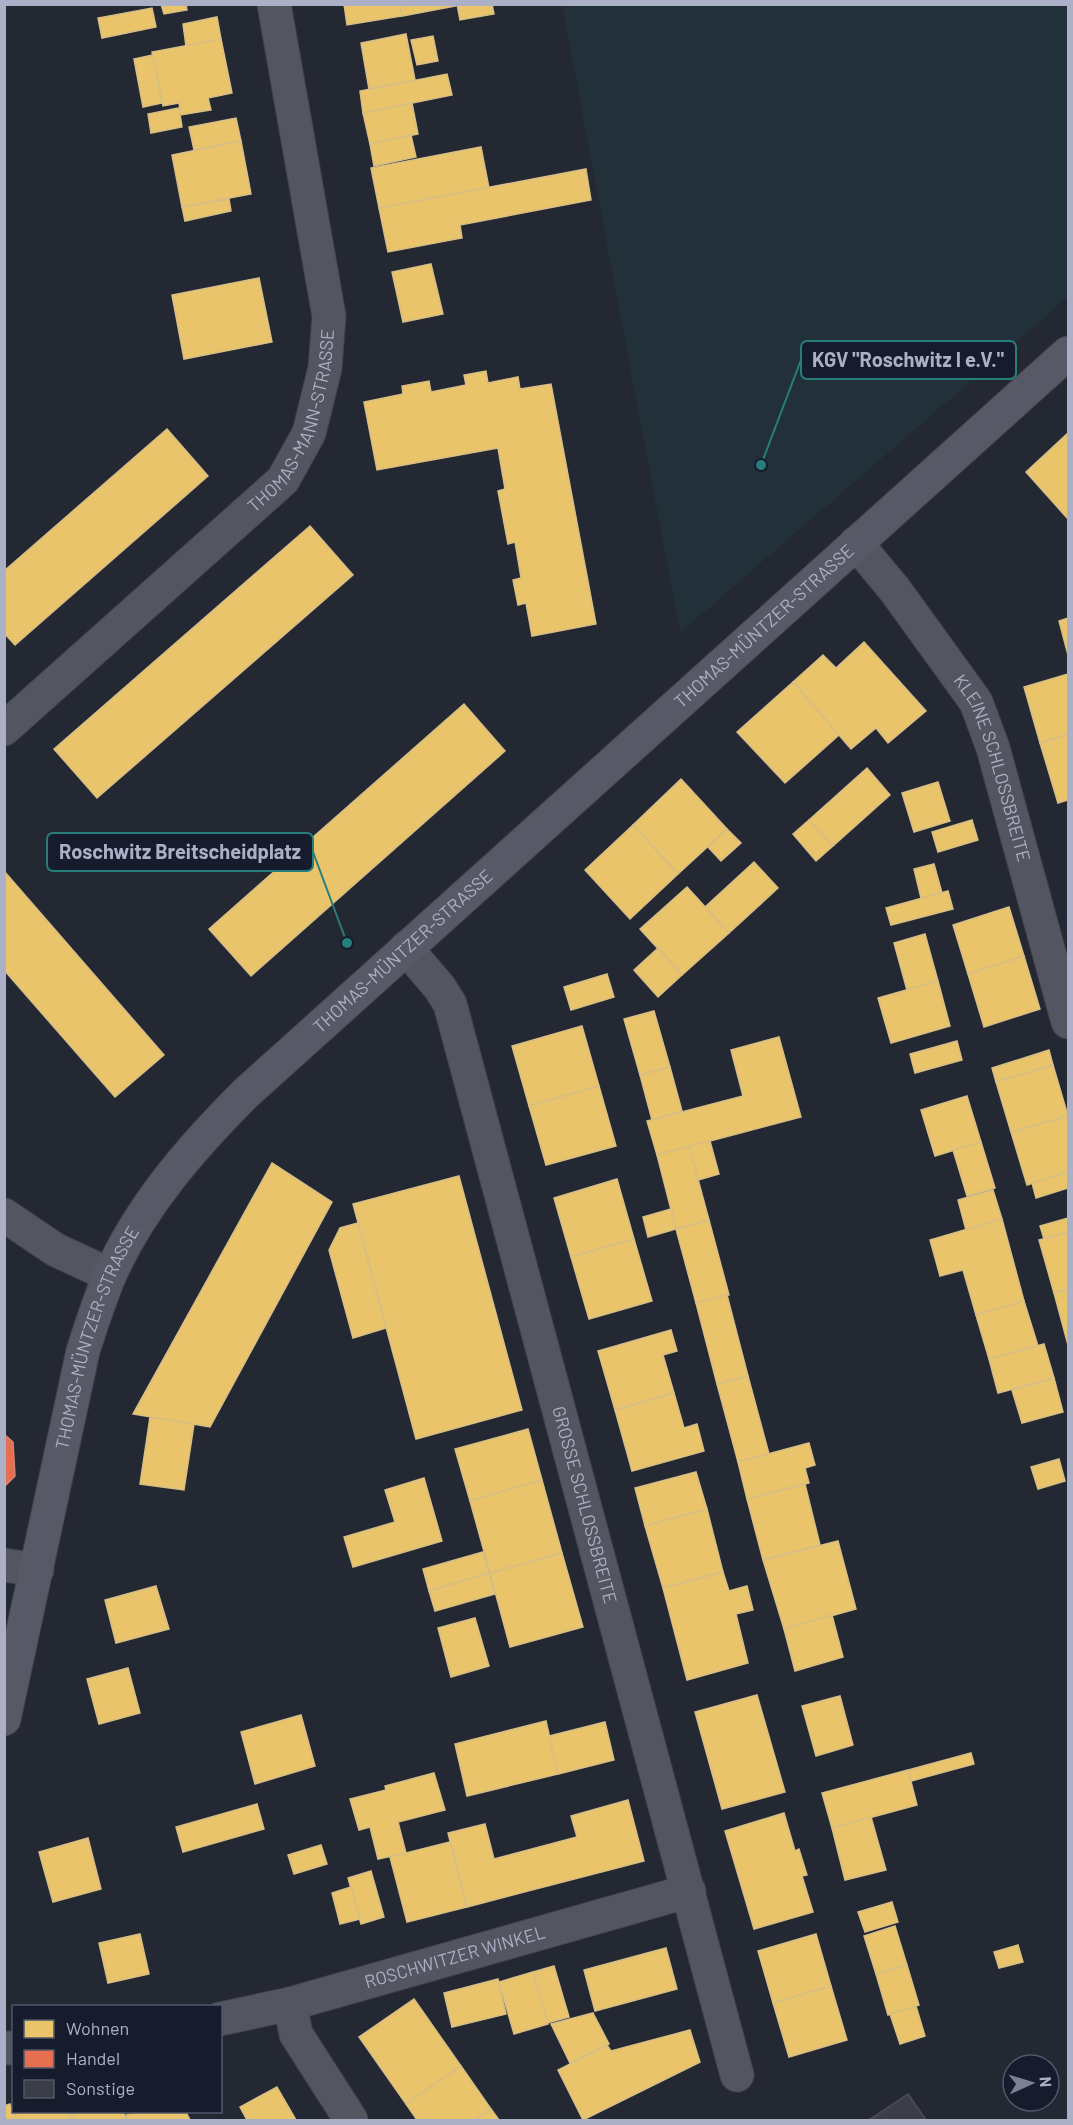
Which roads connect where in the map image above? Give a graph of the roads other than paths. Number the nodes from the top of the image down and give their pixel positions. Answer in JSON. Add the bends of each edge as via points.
{"nodes":[{"id":1,"x":274,"y":4,"type":"edge"},
{"id":2,"x":1068,"y":353,"type":"edge"},
{"id":3,"x":856,"y":543,"type":"junction"},
{"id":4,"x":4,"y":729,"type":"edge"},
{"id":5,"x":406,"y":948,"type":"junction"},
{"id":6,"x":1068,"y":1022,"type":"edge"},
{"id":7,"x":4,"y":1215,"type":"edge"},
{"id":8,"x":110,"y":1275,"type":"junction"},
{"id":9,"x":4,"y":1565,"type":"edge"},
{"id":10,"x":37,"y":1570,"type":"junction"},
{"id":11,"x":4,"y":1719,"type":"edge"},
{"id":12,"x":689,"y":1891,"type":"junction"},
{"id":13,"x":290,"y":2004,"type":"junction"},
{"id":14,"x":222,"y":2019,"type":"edge"},
{"id":15,"x":737,"y":2075,"type":"dead end"},
{"id":16,"x":351,"y":2121,"type":"edge"}],
"edges":[{"from":1,"to":4,"type":"street","name":"THOMAS-MANN-STRASSE","via":[[329,316],[325,368],[309,433],[283,480]]},
{"from":2,"to":3,"type":"main road","name":"THOMAS-MÜNTZER-STRASSE"},
{"from":3,"to":5,"type":"main road","name":"THOMAS-MÜNTZER-STRASSE"},
{"from":3,"to":6,"type":"street","name":"KLEINE SCHLOSSBREITE","via":[[976,702],[993,748]]},
{"from":5,"to":8,"type":"main road","name":"THOMAS-MÜNTZER-STRASSE","via":[[202,1138],[164,1185]]},
{"from":5,"to":12,"type":"street","name":"GROSSE SCHLOSSBREITE","via":[[450,1004]]},
{"from":7,"to":8,"type":"street","via":[[56,1250]]},
{"from":8,"to":10,"type":"main road","name":"THOMAS-MÜNTZER-STRASSE","via":[[83,1351]]},
{"from":9,"to":10,"type":"street"},
{"from":10,"to":11,"type":"main road","name":"THOMAS-MÜNTZER-STRASSE"},
{"from":12,"to":13,"type":"street","name":"ROSCHWITZER WINKEL"},
{"from":12,"to":15,"type":"street","name":"GROSSE SCHLOSSBREITE"},
{"from":13,"to":14,"type":"street","name":"ROSCHWITZER WINKEL"},
{"from":13,"to":16,"type":"street","via":[[296,2034]]}]}
